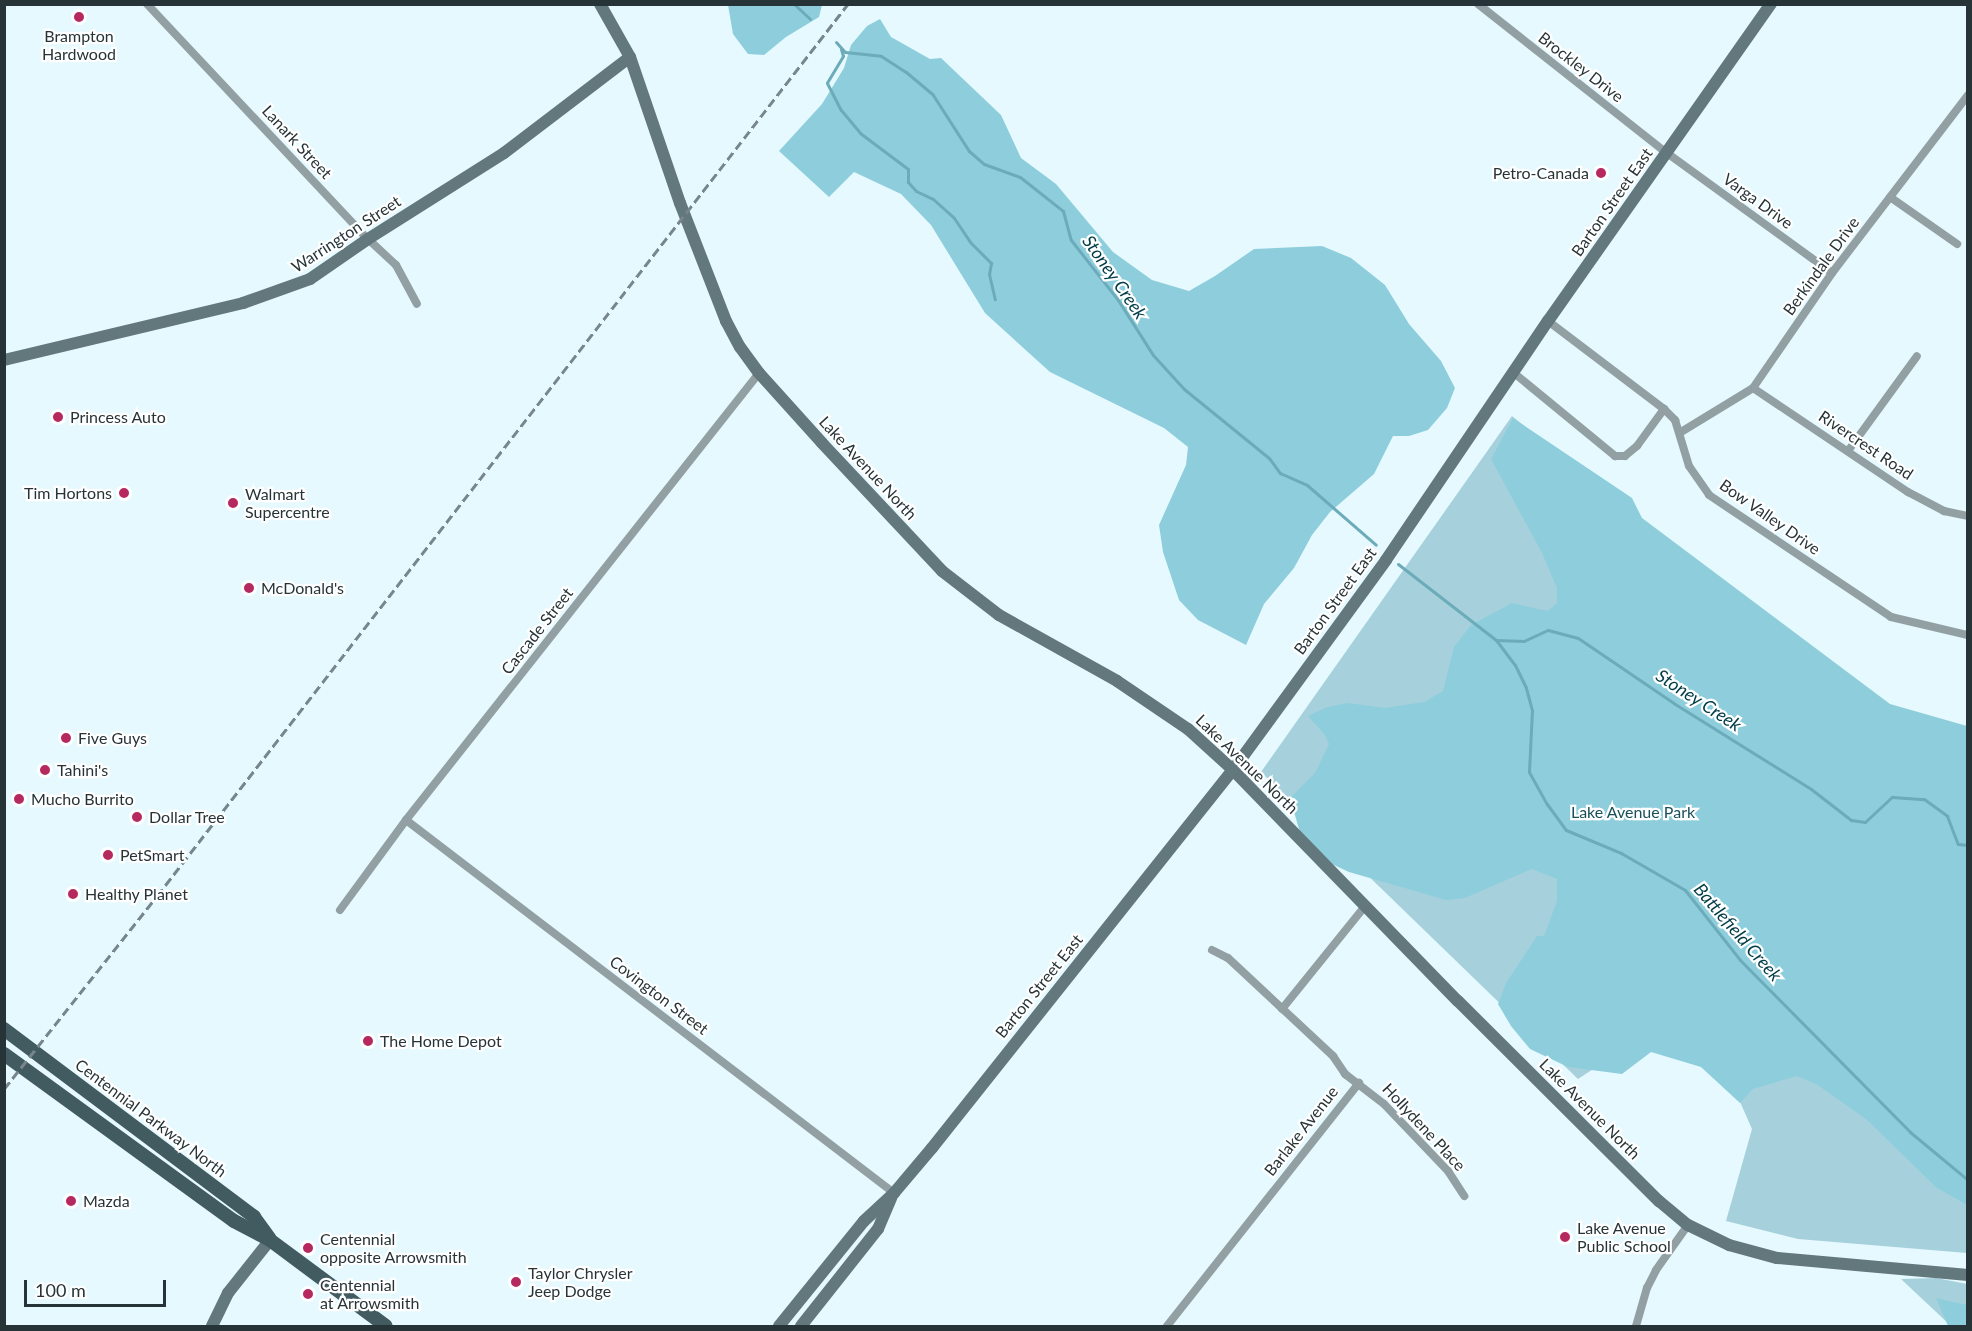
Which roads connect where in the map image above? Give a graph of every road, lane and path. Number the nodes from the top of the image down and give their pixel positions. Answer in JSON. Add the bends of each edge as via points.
{"nodes":[{"id":1,"x":147,"y":4,"type":"edge"},
{"id":2,"x":600,"y":4,"type":"edge"},
{"id":3,"x":1478,"y":4,"type":"edge"},
{"id":4,"x":1772,"y":4,"type":"edge"},
{"id":5,"x":630,"y":57,"type":"junction"},
{"id":6,"x":1968,"y":95,"type":"edge"},
{"id":7,"x":1964,"y":105,"type":"edge"},
{"id":8,"x":1666,"y":153,"type":"junction"},
{"id":9,"x":1890,"y":197,"type":"junction"},
{"id":10,"x":368,"y":238,"type":"junction"},
{"id":11,"x":1957,"y":244,"type":"dead end"},
{"id":12,"x":1832,"y":273,"type":"junction"},
{"id":13,"x":417,"y":304,"type":"dead end"},
{"id":14,"x":1548,"y":321,"type":"junction"},
{"id":15,"x":1917,"y":356,"type":"dead end"},
{"id":16,"x":4,"y":360,"type":"edge"},
{"id":17,"x":759,"y":373,"type":"junction"},
{"id":18,"x":1514,"y":373,"type":"junction"},
{"id":19,"x":1753,"y":388,"type":"junction"},
{"id":20,"x":1664,"y":409,"type":"junction"},
{"id":21,"x":1681,"y":432,"type":"junction"},
{"id":22,"x":1848,"y":451,"type":"junction"},
{"id":23,"x":1968,"y":516,"type":"edge"},
{"id":24,"x":1968,"y":634,"type":"edge"},
{"id":25,"x":1233,"y":770,"type":"junction"},
{"id":26,"x":405,"y":820,"type":"junction"},
{"id":27,"x":1365,"y":906,"type":"junction"},
{"id":28,"x":340,"y":910,"type":"dead end"},
{"id":29,"x":1212,"y":950,"type":"dead end"},
{"id":30,"x":1282,"y":1009,"type":"junction"},
{"id":31,"x":4,"y":1029,"type":"edge"},
{"id":32,"x":4,"y":1054,"type":"edge"},
{"id":33,"x":1359,"y":1083,"type":"junction"},
{"id":34,"x":894,"y":1193,"type":"junction"},
{"id":35,"x":1464,"y":1196,"type":"dead end"},
{"id":36,"x":1688,"y":1225,"type":"junction"},
{"id":37,"x":270,"y":1240,"type":"junction"},
{"id":38,"x":1968,"y":1275,"type":"edge"},
{"id":39,"x":212,"y":1326,"type":"edge"},
{"id":40,"x":386,"y":1326,"type":"edge"},
{"id":41,"x":779,"y":1326,"type":"edge"},
{"id":42,"x":801,"y":1326,"type":"edge"},
{"id":43,"x":1167,"y":1326,"type":"edge"},
{"id":44,"x":1636,"y":1326,"type":"edge"}],
"edges":[{"from":1,"to":10,"type":"street","name":"Lanark Street"},
{"from":2,"to":5,"type":"street","name":"Lake Avenue North"},
{"from":3,"to":8,"type":"street","name":"Brockley Drive"},
{"from":4,"to":8,"type":"street","name":"Barton Street East"},
{"from":5,"to":10,"type":"street","name":"Warrington Street","via":[[504,153]]},
{"from":5,"to":17,"type":"street","name":"Lake Avenue North","via":[[662,156],[726,321]]},
{"from":6,"to":7,"type":"street","name":"Berkindale Drive"},
{"from":7,"to":9,"type":"street","name":"Berkindale Drive"},
{"from":8,"to":12,"type":"street","name":"Varga Drive"},
{"from":8,"to":14,"type":"street","name":"Barton Street East"},
{"from":9,"to":11,"type":"street"},
{"from":9,"to":12,"type":"street","name":"Berkindale Drive"},
{"from":10,"to":13,"type":"street","name":"Lanark Street","via":[[396,265]]},
{"from":10,"to":16,"type":"street","name":"Warrington Street","via":[[310,279],[291,287],[243,303]]},
{"from":12,"to":19,"type":"street","name":"Berkindale Drive"},
{"from":14,"to":18,"type":"street","name":"Barton Street East"},
{"from":14,"to":20,"type":"street","name":"Bow Valley Drive"},
{"from":15,"to":22,"type":"street"},
{"from":17,"to":25,"type":"street","name":"Lake Avenue North","via":[[946,574],[999,615],[1117,681],[1175,719]]},
{"from":17,"to":26,"type":"street","name":"Cascade Street"},
{"from":18,"to":20,"type":"street","via":[[1615,456],[1625,456],[1637,446]]},
{"from":18,"to":25,"type":"street","name":"Barton Street East","via":[[1386,560]]},
{"from":19,"to":21,"type":"street","name":"Berkindale Drive"},
{"from":19,"to":22,"type":"street","name":"Rivercrest Road"},
{"from":20,"to":21,"type":"street","name":"Bow Valley Drive"},
{"from":21,"to":24,"type":"street","name":"Bow Valley Drive","via":[[1689,466],[1710,495],[1890,617]]},
{"from":22,"to":23,"type":"street","name":"Rivercrest Road","via":[[1926,503]]},
{"from":25,"to":27,"type":"street","name":"Lake Avenue North"},
{"from":25,"to":34,"type":"street","name":"Barton Street East"},
{"from":26,"to":28,"type":"street","name":"Cascade Street"},
{"from":26,"to":34,"type":"street","name":"Covington Street"},
{"from":27,"to":30,"type":"street"},
{"from":27,"to":36,"type":"street","name":"Lake Avenue North","via":[[1651,1193]]},
{"from":29,"to":30,"type":"street","name":"Barlake Avenue","via":[[1228,958]]},
{"from":30,"to":33,"type":"street","name":"Barlake Avenue","via":[[1333,1056],[1345,1074]]},
{"from":31,"to":37,"type":"main road","name":"Centennial Parkway North","via":[[254,1217]]},
{"from":32,"to":37,"type":"main road","name":"Centennial Parkway North","via":[[234,1221]]},
{"from":33,"to":35,"type":"street","name":"Hollydene Place","via":[[1440,1163]]},
{"from":33,"to":43,"type":"street","name":"Barlake Avenue"},
{"from":34,"to":41,"type":"street","name":"Barton Street East","via":[[864,1221]]},
{"from":34,"to":42,"type":"street","name":"Barton Street East","via":[[878,1229]]},
{"from":36,"to":38,"type":"street","name":"Lake Avenue North","via":[[1729,1245],[1777,1258]]},
{"from":36,"to":44,"type":"street","via":[[1647,1288]]},
{"from":37,"to":39,"type":"street","via":[[228,1293]]},
{"from":37,"to":40,"type":"main road","name":"Centennial Parkway North"}]}
